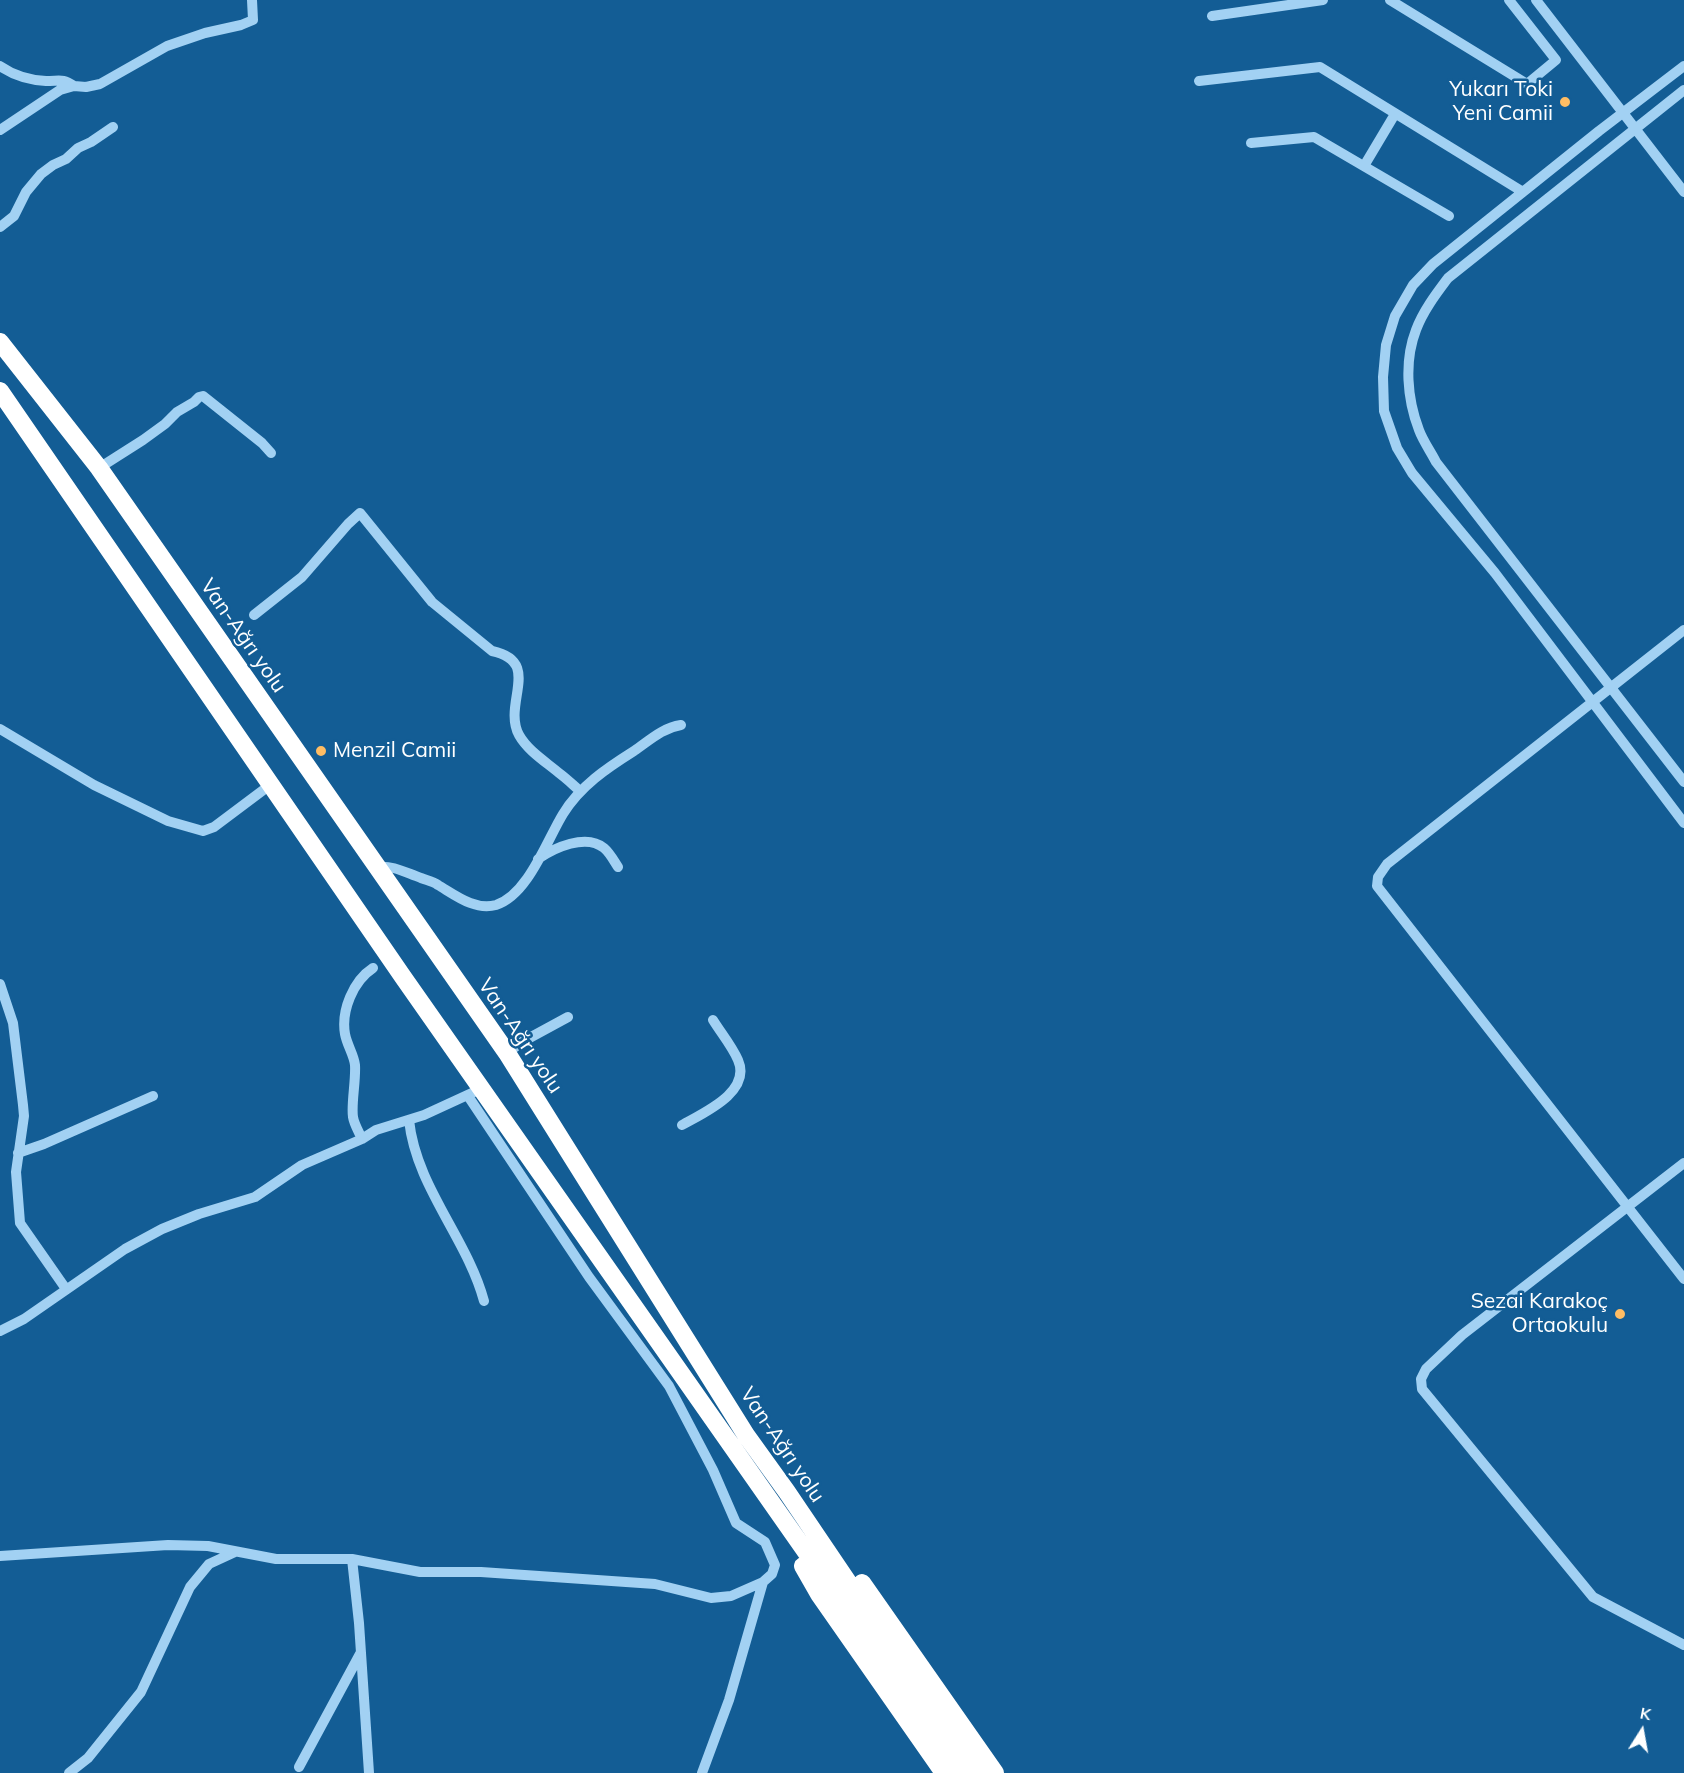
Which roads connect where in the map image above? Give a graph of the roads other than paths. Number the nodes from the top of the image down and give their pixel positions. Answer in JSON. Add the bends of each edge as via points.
{"nodes":[{"id":1,"x":252,"y":0,"type":"edge"},
{"id":2,"x":1323,"y":0,"type":"edge"},
{"id":3,"x":1390,"y":0,"type":"edge"},
{"id":4,"x":1509,"y":0,"type":"edge"},
{"id":5,"x":1536,"y":0,"type":"edge"},
{"id":6,"x":1212,"y":16,"type":"dead end"},
{"id":7,"x":1557,"y":26,"type":"junction"},
{"id":8,"x":1540,"y":39,"type":"junction"},
{"id":9,"x":0,"y":66,"type":"edge"},
{"id":10,"x":1684,"y":66,"type":"edge"},
{"id":11,"x":1199,"y":81,"type":"dead end"},
{"id":12,"x":74,"y":86,"type":"junction"},
{"id":13,"x":1684,"y":90,"type":"edge"},
{"id":14,"x":1622,"y":113,"type":"junction"},
{"id":15,"x":1395,"y":114,"type":"junction"},
{"id":16,"x":113,"y":127,"type":"dead end"},
{"id":17,"x":0,"y":130,"type":"edge"},
{"id":18,"x":1636,"y":130,"type":"junction"},
{"id":19,"x":1251,"y":143,"type":"dead end"},
{"id":20,"x":1364,"y":166,"type":"junction"},
{"id":21,"x":1523,"y":192,"type":"junction"},
{"id":22,"x":1684,"y":192,"type":"edge"},
{"id":23,"x":1449,"y":216,"type":"dead end"},
{"id":24,"x":0,"y":226,"type":"edge"},
{"id":25,"x":0,"y":342,"type":"edge"},
{"id":26,"x":0,"y":392,"type":"edge"},
{"id":27,"x":271,"y":453,"type":"dead end"},
{"id":28,"x":99,"y":468,"type":"junction"},
{"id":29,"x":254,"y":615,"type":"dead end"},
{"id":30,"x":1684,"y":630,"type":"edge"},
{"id":31,"x":1611,"y":687,"type":"junction"},
{"id":32,"x":1591,"y":702,"type":"junction"},
{"id":33,"x":681,"y":725,"type":"dead end"},
{"id":34,"x":0,"y":729,"type":"edge"},
{"id":35,"x":1684,"y":782,"type":"edge"},
{"id":36,"x":270,"y":785,"type":"junction"},
{"id":37,"x":580,"y":791,"type":"junction"},
{"id":38,"x":1684,"y":823,"type":"edge"},
{"id":39,"x":537,"y":859,"type":"junction"},
{"id":40,"x":377,"y":867,"type":"junction"},
{"id":41,"x":618,"y":867,"type":"dead end"},
{"id":42,"x":373,"y":968,"type":"dead end"},
{"id":43,"x":0,"y":984,"type":"edge"},
{"id":44,"x":568,"y":1017,"type":"dead end"},
{"id":45,"x":713,"y":1020,"type":"dead end"},
{"id":46,"x":507,"y":1053,"type":"junction"},
{"id":47,"x":474,"y":1090,"type":"junction"},
{"id":48,"x":153,"y":1096,"type":"dead end"},
{"id":49,"x":409,"y":1120,"type":"junction"},
{"id":50,"x":682,"y":1125,"type":"dead end"},
{"id":51,"x":362,"y":1139,"type":"junction"},
{"id":52,"x":18,"y":1153,"type":"junction"},
{"id":53,"x":1684,"y":1163,"type":"edge"},
{"id":54,"x":1627,"y":1208,"type":"junction"},
{"id":55,"x":1684,"y":1279,"type":"edge"},
{"id":56,"x":66,"y":1289,"type":"junction"},
{"id":57,"x":484,"y":1301,"type":"dead end"},
{"id":58,"x":0,"y":1331,"type":"edge"},
{"id":59,"x":779,"y":1498,"type":"junction"},
{"id":60,"x":235,"y":1552,"type":"junction"},
{"id":61,"x":0,"y":1556,"type":"edge"},
{"id":62,"x":352,"y":1559,"type":"junction"},
{"id":63,"x":763,"y":1582,"type":"junction"},
{"id":64,"x":1684,"y":1645,"type":"edge"},
{"id":65,"x":361,"y":1653,"type":"junction"},
{"id":66,"x":299,"y":1767,"type":"dead end"},
{"id":67,"x":69,"y":1773,"type":"edge"},
{"id":68,"x":369,"y":1773,"type":"edge"},
{"id":69,"x":702,"y":1773,"type":"edge"},
{"id":70,"x":944,"y":1773,"type":"edge"},
{"id":71,"x":961,"y":1773,"type":"edge"},
{"id":72,"x":977,"y":1773,"type":"edge"},
{"id":73,"x":996,"y":1773,"type":"edge"}],
"edges":[{"from":1,"to":12,"type":"street","via":[[253,20],[167,46],[99,84]]},
{"from":2,"to":6,"type":"street"},
{"from":3,"to":8,"type":"street","via":[[1527,84],[1556,60]]},
{"from":4,"to":8,"type":"street"},
{"from":5,"to":7,"type":"street"},
{"from":7,"to":8,"type":"street"},
{"from":7,"to":14,"type":"street"},
{"from":9,"to":12,"type":"street","via":[[24,77],[65,80]]},
{"from":10,"to":14,"type":"street"},
{"from":11,"to":15,"type":"street","via":[[1320,67]]},
{"from":12,"to":17,"type":"street","via":[[60,90]]},
{"from":13,"to":18,"type":"street"},
{"from":14,"to":18,"type":"street"},
{"from":14,"to":21,"type":"street"},
{"from":15,"to":20,"type":"street"},
{"from":15,"to":21,"type":"street"},
{"from":16,"to":24,"type":"street","via":[[41,174],[14,216]]},
{"from":18,"to":22,"type":"street"},
{"from":18,"to":31,"type":"street","via":[[1448,278],[1429,303],[1408,360],[1409,397],[1419,430],[1436,462]]},
{"from":19,"to":20,"type":"street","via":[[1314,137]]},
{"from":20,"to":23,"type":"street"},
{"from":21,"to":32,"type":"street","via":[[1432,264],[1413,285],[1395,316],[1386,345],[1384,411],[1397,448],[1412,473],[1495,573]]},
{"from":25,"to":28,"type":"highway","name":"Van-Ağrı yolu"},
{"from":26,"to":36,"type":"highway"},
{"from":27,"to":28,"type":"street","via":[[262,442],[199,396],[149,436]]},
{"from":28,"to":40,"type":"highway","name":"Van-Ağrı yolu"},
{"from":29,"to":37,"type":"street","via":[[303,577],[360,513],[432,602],[492,651],[513,661],[519,670],[514,724],[520,737]]},
{"from":30,"to":31,"type":"street"},
{"from":31,"to":32,"type":"street"},
{"from":31,"to":35,"type":"street"},
{"from":32,"to":38,"type":"street"},
{"from":32,"to":54,"type":"street","via":[[1387,864],[1377,886]]},
{"from":33,"to":37,"type":"street","via":[[660,732]]},
{"from":34,"to":36,"type":"street","via":[[94,785],[168,821],[203,831]]},
{"from":36,"to":47,"type":"highway"},
{"from":37,"to":39,"type":"street"},
{"from":39,"to":40,"type":"street","via":[[512,896],[491,906],[456,897],[436,883],[398,868]]},
{"from":39,"to":41,"type":"street","via":[[559,848],[592,843],[603,847]]},
{"from":40,"to":46,"type":"highway","name":"Van-Ağrı yolu"},
{"from":42,"to":51,"type":"street","via":[[358,982],[344,1020],[354,1063],[353,1117]]},
{"from":43,"to":52,"type":"street","via":[[18,1052],[24,1116]]},
{"from":44,"to":46,"type":"street"},
{"from":45,"to":50,"type":"street","via":[[738,1060],[740,1077],[737,1086],[716,1106]]},
{"from":46,"to":59,"type":"highway","name":"Van-Ağrı yolu","via":[[746,1435]]},
{"from":47,"to":49,"type":"street"},
{"from":47,"to":59,"type":"highway"},
{"from":47,"to":63,"type":"street","via":[[589,1277],[669,1386],[736,1523],[765,1542],[775,1565]]},
{"from":48,"to":52,"type":"street"},
{"from":49,"to":51,"type":"street","via":[[376,1130]]},
{"from":49,"to":57,"type":"street","via":[[423,1175],[464,1249]]},
{"from":51,"to":56,"type":"street","via":[[302,1165],[255,1197],[162,1229]]},
{"from":52,"to":56,"type":"street","via":[[20,1223]]},
{"from":53,"to":54,"type":"street"},
{"from":54,"to":55,"type":"street"},
{"from":54,"to":64,"type":"street","via":[[1462,1335],[1426,1369],[1422,1389],[1593,1597]]},
{"from":56,"to":58,"type":"street"},
{"from":59,"to":70,"type":"highway","via":[[788,1539],[819,1594]]},
{"from":59,"to":71,"type":"highway"},
{"from":59,"to":72,"type":"highway","name":"Van-Ağrı yolu"},
{"from":59,"to":73,"type":"highway","via":[[846,1560]]},
{"from":60,"to":61,"type":"street","via":[[208,1546],[168,1545]]},
{"from":60,"to":62,"type":"street","via":[[276,1559]]},
{"from":60,"to":67,"type":"street","via":[[209,1564],[190,1587],[141,1692],[88,1758]]},
{"from":62,"to":63,"type":"street","via":[[420,1572],[481,1572],[655,1584],[711,1598],[731,1596]]},
{"from":62,"to":65,"type":"street"},
{"from":63,"to":69,"type":"street","via":[[729,1700]]},
{"from":65,"to":66,"type":"street"},
{"from":65,"to":68,"type":"street"}]}
